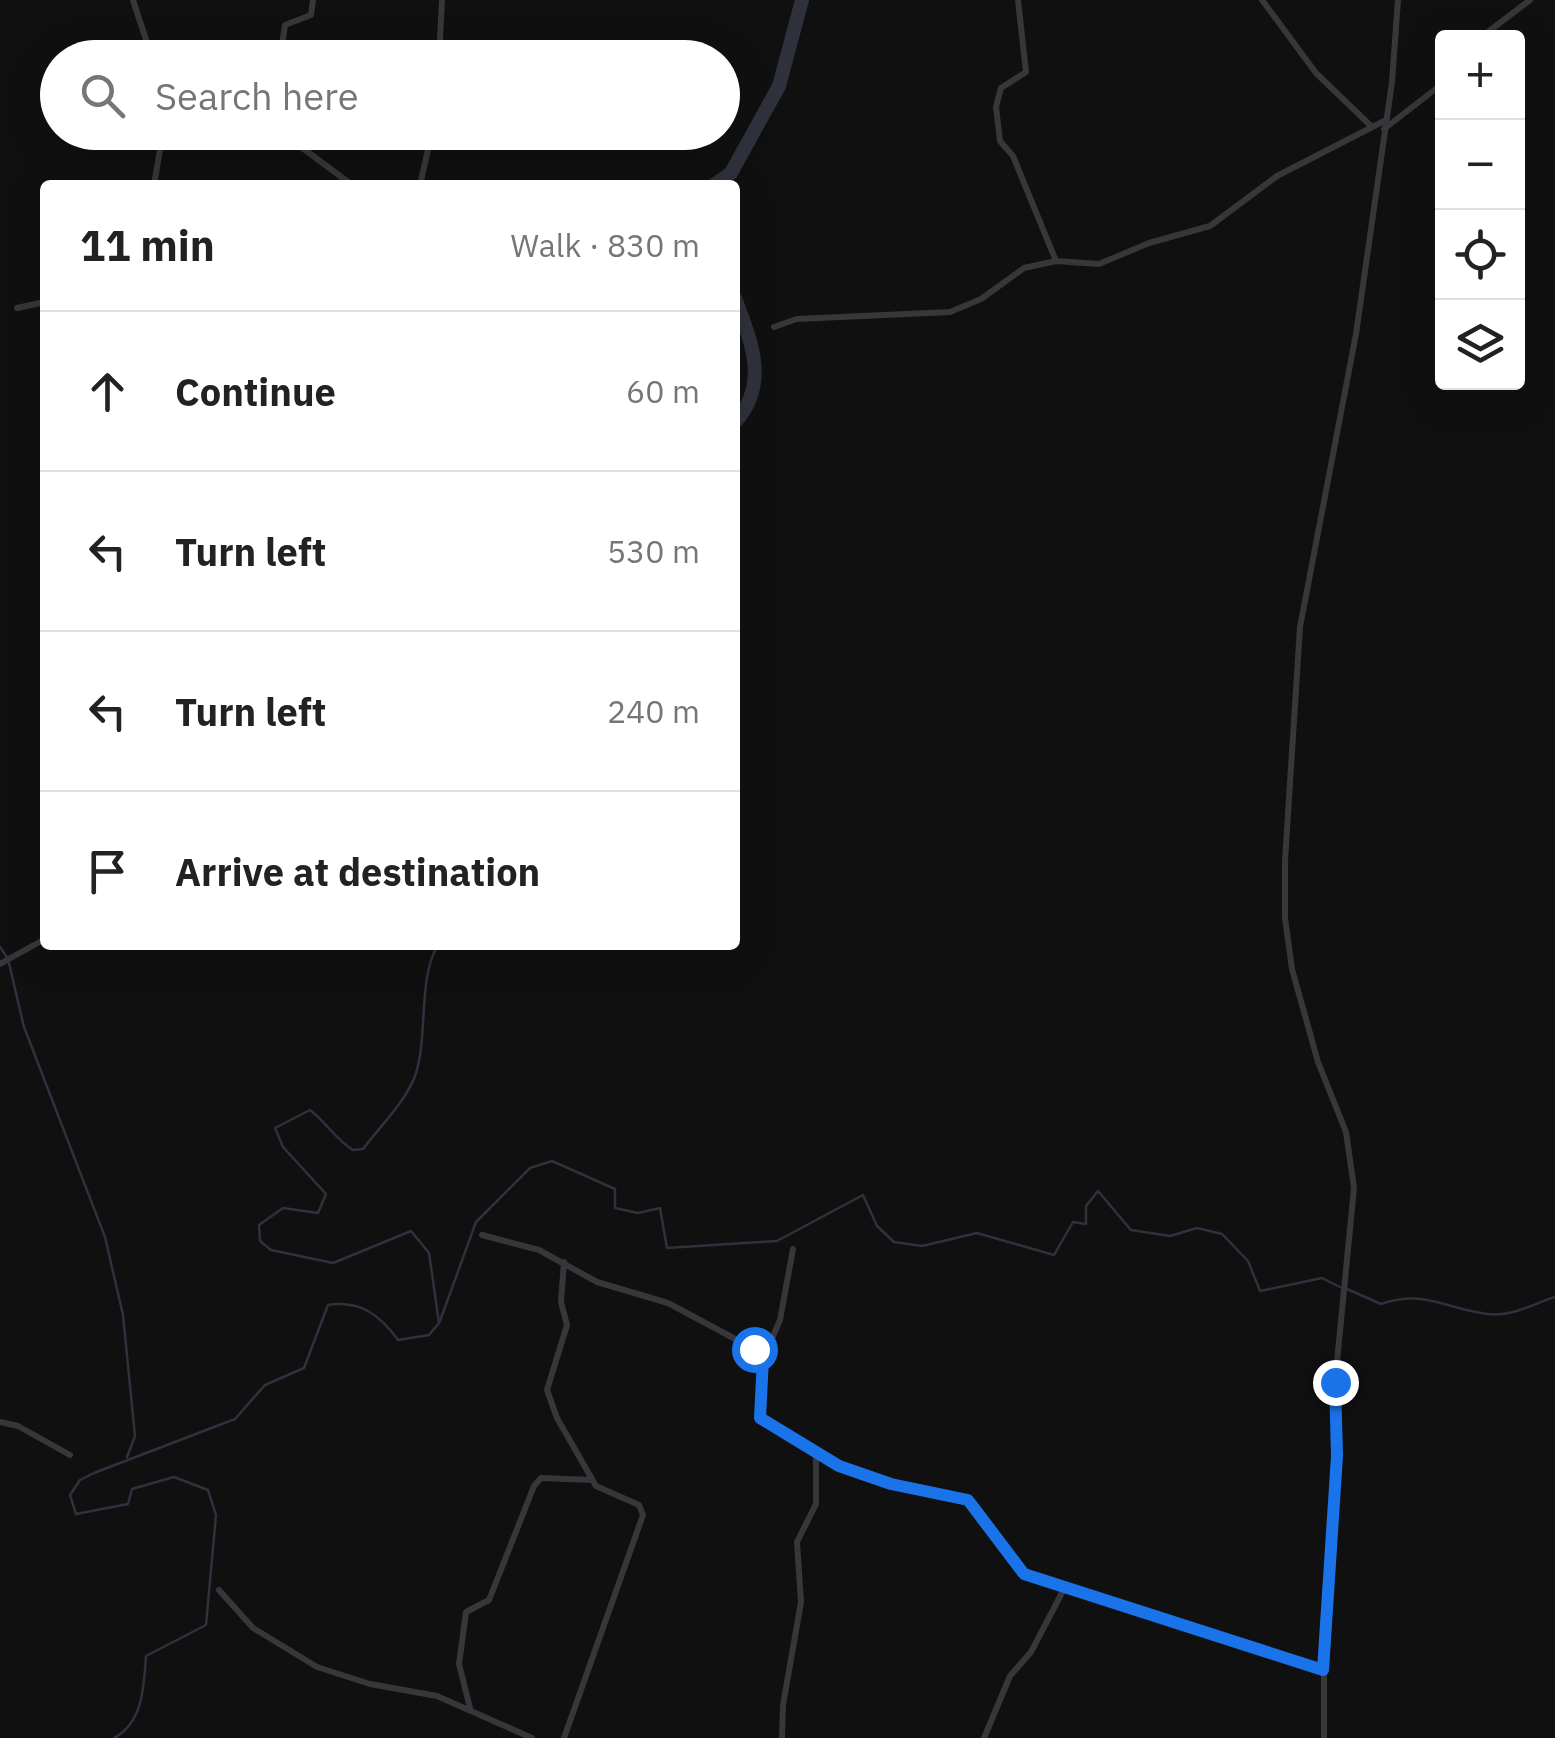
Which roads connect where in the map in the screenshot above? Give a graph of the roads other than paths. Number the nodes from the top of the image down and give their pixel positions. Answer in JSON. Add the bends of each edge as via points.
{"nodes":[{"id":1,"x":133,"y":0,"type":"edge"},
{"id":2,"x":313,"y":0,"type":"edge"},
{"id":3,"x":442,"y":0,"type":"edge"},
{"id":4,"x":1018,"y":0,"type":"edge"},
{"id":5,"x":1262,"y":0,"type":"edge"},
{"id":6,"x":1398,"y":0,"type":"edge"},
{"id":7,"x":1530,"y":0,"type":"edge"},
{"id":8,"x":1491,"y":30,"type":"edge"},
{"id":9,"x":146,"y":40,"type":"edge"},
{"id":10,"x":283,"y":40,"type":"edge"},
{"id":11,"x":440,"y":40,"type":"edge"},
{"id":12,"x":1435,"y":89,"type":"edge"},
{"id":13,"x":1385,"y":124,"type":"junction"},
{"id":14,"x":1372,"y":126,"type":"junction"},
{"id":15,"x":160,"y":150,"type":"edge"},
{"id":16,"x":306,"y":150,"type":"edge"},
{"id":17,"x":428,"y":150,"type":"edge"},
{"id":18,"x":155,"y":180,"type":"edge"},
{"id":19,"x":345,"y":180,"type":"edge"},
{"id":20,"x":421,"y":180,"type":"edge"},
{"id":21,"x":1056,"y":260,"type":"junction"},
{"id":22,"x":40,"y":303,"type":"edge"},
{"id":23,"x":17,"y":308,"type":"dead end"},
{"id":24,"x":774,"y":327,"type":"dead end"},
{"id":25,"x":40,"y":942,"type":"edge"},
{"id":26,"x":0,"y":964,"type":"edge"},
{"id":27,"x":482,"y":1235,"type":"dead end"},
{"id":28,"x":792,"y":1249,"type":"dead end"},
{"id":29,"x":564,"y":1262,"type":"junction"},
{"id":30,"x":763,"y":1358,"type":"junction"},
{"id":31,"x":0,"y":1422,"type":"edge"},
{"id":32,"x":816,"y":1454,"type":"junction"},
{"id":33,"x":70,"y":1456,"type":"dead end"},
{"id":34,"x":592,"y":1480,"type":"junction"},
{"id":35,"x":1065,"y":1587,"type":"junction"},
{"id":36,"x":220,"y":1590,"type":"dead end"},
{"id":37,"x":1323,"y":1670,"type":"junction"},
{"id":38,"x":470,"y":1709,"type":"junction"},
{"id":39,"x":532,"y":1738,"type":"edge"},
{"id":40,"x":564,"y":1738,"type":"edge"},
{"id":41,"x":782,"y":1738,"type":"edge"},
{"id":42,"x":984,"y":1738,"type":"edge"},
{"id":43,"x":1324,"y":1738,"type":"edge"}],
"edges":[{"from":1,"to":9,"type":"street"},
{"from":2,"to":10,"type":"street","via":[[309,17],[285,24]]},
{"from":3,"to":11,"type":"street"},
{"from":4,"to":21,"type":"street","via":[[1026,72],[1001,88],[1000,141],[1013,156]]},
{"from":5,"to":14,"type":"street","via":[[1316,73]]},
{"from":6,"to":13,"type":"street"},
{"from":7,"to":8,"type":"street"},
{"from":12,"to":13,"type":"street"},
{"from":13,"to":14,"type":"street"},
{"from":13,"to":37,"type":"street","via":[[1347,390],[1300,627],[1285,861],[1292,969],[1346,1132],[1354,1188],[1335,1382],[1337,1456]]},
{"from":14,"to":21,"type":"street","via":[[1277,176],[1210,226],[1098,264]]},
{"from":15,"to":18,"type":"street"},
{"from":16,"to":19,"type":"street"},
{"from":17,"to":20,"type":"street"},
{"from":21,"to":24,"type":"street","via":[[1024,268],[950,312],[797,319]]},
{"from":22,"to":23,"type":"street"},
{"from":25,"to":26,"type":"street"},
{"from":27,"to":29,"type":"street"},
{"from":28,"to":30,"type":"street","via":[[780,1320]]},
{"from":29,"to":30,"type":"street","via":[[597,1282],[668,1303]]},
{"from":29,"to":34,"type":"street","via":[[567,1325],[547,1390]]},
{"from":30,"to":32,"type":"street","via":[[760,1418]]},
{"from":31,"to":33,"type":"street"},
{"from":32,"to":35,"type":"street","via":[[878,1480],[968,1500],[1016,1570]]},
{"from":32,"to":41,"type":"street","via":[[816,1504],[797,1542],[802,1602]]},
{"from":34,"to":38,"type":"street","via":[[541,1478],[489,1600],[466,1612],[459,1664]]},
{"from":34,"to":40,"type":"street","via":[[639,1506],[643,1515]]},
{"from":35,"to":37,"type":"street"},
{"from":35,"to":42,"type":"street","via":[[1031,1652],[1010,1676]]},
{"from":36,"to":38,"type":"street","via":[[253,1628],[317,1666]]},
{"from":37,"to":43,"type":"street"},
{"from":38,"to":39,"type":"street"}]}
